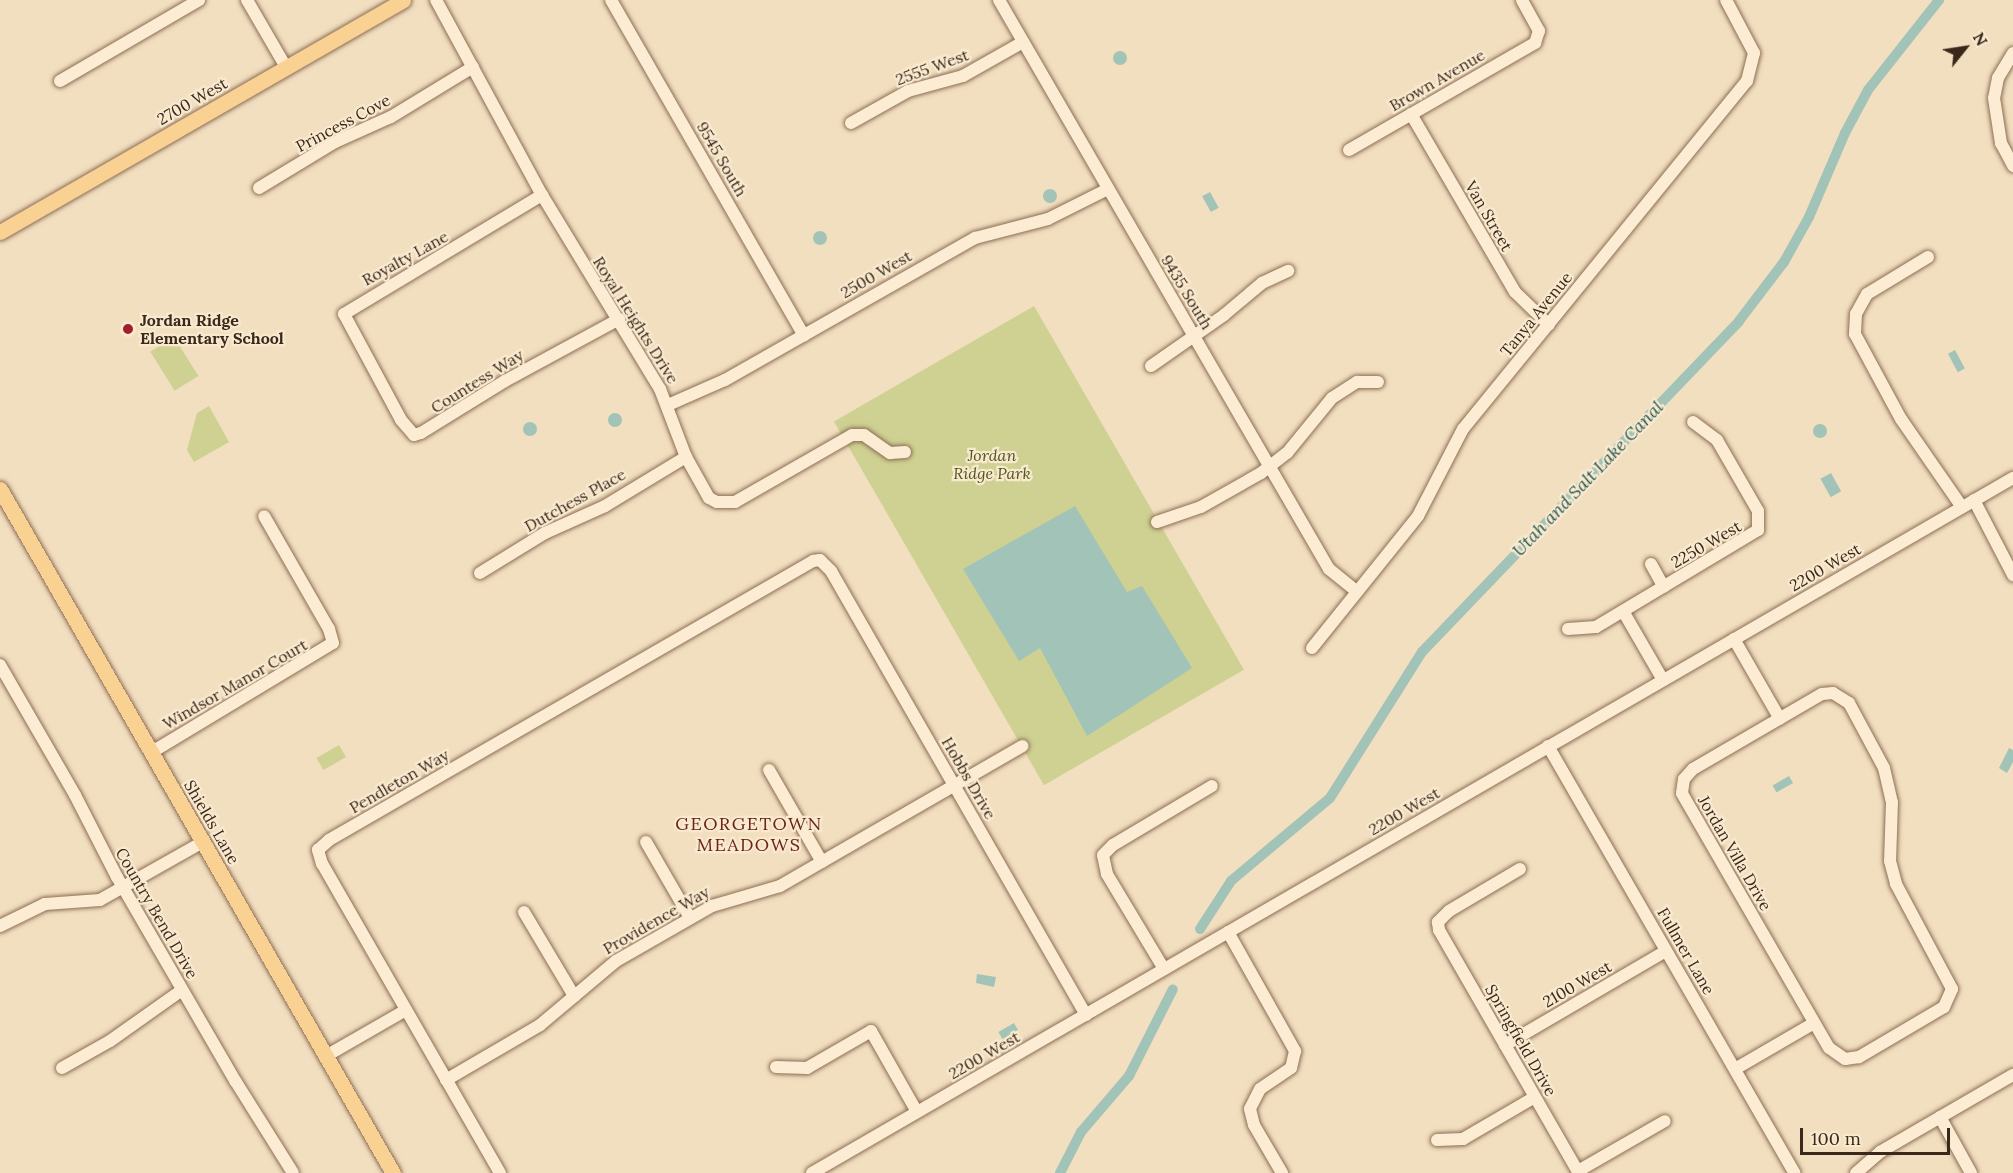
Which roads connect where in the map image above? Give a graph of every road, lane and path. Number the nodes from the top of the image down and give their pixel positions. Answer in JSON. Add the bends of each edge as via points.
{"nodes":[{"id":1,"x":200,"y":0,"type":"edge"},
{"id":2,"x":247,"y":0,"type":"edge"},
{"id":3,"x":403,"y":0,"type":"edge"},
{"id":4,"x":436,"y":0,"type":"edge"},
{"id":5,"x":611,"y":0,"type":"edge"},
{"id":6,"x":999,"y":0,"type":"edge"},
{"id":7,"x":1522,"y":0,"type":"edge"},
{"id":8,"x":1726,"y":0,"type":"edge"},
{"id":9,"x":1023,"y":42,"type":"junction"},
{"id":10,"x":2013,"y":53,"type":"edge"},
{"id":11,"x":286,"y":67,"type":"junction"},
{"id":12,"x":473,"y":67,"type":"junction"},
{"id":13,"x":60,"y":81,"type":"dead end"},
{"id":14,"x":1411,"y":114,"type":"junction"},
{"id":15,"x":851,"y":123,"type":"dead end"},
{"id":16,"x":1349,"y":150,"type":"dead end"},
{"id":17,"x":2013,"y":166,"type":"edge"},
{"id":18,"x":259,"y":188,"type":"dead end"},
{"id":19,"x":1108,"y":189,"type":"junction"},
{"id":20,"x":542,"y":195,"type":"junction"},
{"id":21,"x":0,"y":232,"type":"edge"},
{"id":22,"x":1928,"y":257,"type":"dead end"},
{"id":23,"x":1288,"y":271,"type":"dead end"},
{"id":24,"x":619,"y":319,"type":"junction"},
{"id":25,"x":1549,"y":325,"type":"junction"},
{"id":26,"x":804,"y":335,"type":"junction"},
{"id":27,"x":1194,"y":336,"type":"junction"},
{"id":28,"x":1151,"y":366,"type":"dead end"},
{"id":29,"x":375,"y":376,"type":"joint"},
{"id":30,"x":1378,"y":382,"type":"dead end"},
{"id":31,"x":668,"y":405,"type":"junction"},
{"id":32,"x":1693,"y":422,"type":"dead end"},
{"id":33,"x":905,"y":452,"type":"dead end"},
{"id":34,"x":686,"y":457,"type":"junction"},
{"id":35,"x":1270,"y":466,"type":"junction"},
{"id":36,"x":2013,"y":478,"type":"edge"},
{"id":37,"x":0,"y":489,"type":"edge"},
{"id":38,"x":1974,"y":500,"type":"junction"},
{"id":39,"x":1962,"y":507,"type":"junction"},
{"id":40,"x":264,"y":516,"type":"dead end"},
{"id":41,"x":1157,"y":522,"type":"dead end"},
{"id":42,"x":820,"y":560,"type":"joint"},
{"id":43,"x":1651,"y":564,"type":"dead end"},
{"id":44,"x":480,"y":573,"type":"dead end"},
{"id":45,"x":2013,"y":575,"type":"edge"},
{"id":46,"x":1664,"y":587,"type":"junction"},
{"id":47,"x":1357,"y":592,"type":"junction"},
{"id":48,"x":1623,"y":611,"type":"junction"},
{"id":49,"x":1568,"y":629,"type":"dead end"},
{"id":50,"x":1734,"y":639,"type":"junction"},
{"id":51,"x":1312,"y":648,"type":"dead end"},
{"id":52,"x":0,"y":665,"type":"edge"},
{"id":53,"x":1663,"y":680,"type":"junction"},
{"id":54,"x":1780,"y":719,"type":"junction"},
{"id":55,"x":1022,"y":746,"type":"dead end"},
{"id":56,"x":1548,"y":746,"type":"junction"},
{"id":57,"x":152,"y":752,"type":"junction"},
{"id":58,"x":769,"y":770,"type":"dead end"},
{"id":59,"x":954,"y":785,"type":"junction"},
{"id":60,"x":1212,"y":786,"type":"dead end"},
{"id":61,"x":203,"y":842,"type":"junction"},
{"id":62,"x":646,"y":842,"type":"dead end"},
{"id":63,"x":822,"y":862,"type":"junction"},
{"id":64,"x":1520,"y":869,"type":"dead end"},
{"id":65,"x":123,"y":888,"type":"junction"},
{"id":66,"x":524,"y":912,"type":"dead end"},
{"id":67,"x":690,"y":918,"type":"junction"},
{"id":68,"x":0,"y":926,"type":"edge"},
{"id":69,"x":1228,"y":932,"type":"junction"},
{"id":70,"x":1666,"y":951,"type":"junction"},
{"id":71,"x":1164,"y":969,"type":"junction"},
{"id":72,"x":182,"y":990,"type":"junction"},
{"id":73,"x":574,"y":996,"type":"junction"},
{"id":74,"x":406,"y":1010,"type":"junction"},
{"id":75,"x":1086,"y":1014,"type":"junction"},
{"id":76,"x":1814,"y":1023,"type":"junction"},
{"id":77,"x":1505,"y":1045,"type":"junction"},
{"id":78,"x":326,"y":1056,"type":"junction"},
{"id":79,"x":776,"y":1067,"type":"dead end"},
{"id":80,"x":62,"y":1068,"type":"dead end"},
{"id":81,"x":1735,"y":1069,"type":"junction"},
{"id":82,"x":2013,"y":1075,"type":"edge"},
{"id":83,"x":446,"y":1080,"type":"junction"},
{"id":84,"x":1535,"y":1097,"type":"junction"},
{"id":85,"x":917,"y":1112,"type":"junction"},
{"id":86,"x":1940,"y":1117,"type":"junction"},
{"id":87,"x":1665,"y":1121,"type":"dead end"},
{"id":88,"x":1437,"y":1140,"type":"dead end"},
{"id":89,"x":1863,"y":1170,"type":"edge"},
{"id":90,"x":1578,"y":1172,"type":"edge"},
{"id":91,"x":293,"y":1173,"type":"edge"},
{"id":92,"x":393,"y":1173,"type":"edge"},
{"id":93,"x":500,"y":1173,"type":"edge"},
{"id":94,"x":812,"y":1173,"type":"edge"},
{"id":95,"x":1282,"y":1173,"type":"edge"},
{"id":96,"x":1795,"y":1173,"type":"edge"},
{"id":97,"x":1971,"y":1173,"type":"edge"}],
"edges":[{"from":1,"to":13,"type":"street"},
{"from":2,"to":11,"type":"street"},
{"from":3,"to":11,"type":"main road","name":"2700 West"},
{"from":4,"to":12,"type":"street","name":"Royal Heights Drive"},
{"from":5,"to":26,"type":"street","name":"9545 South"},
{"from":6,"to":9,"type":"street","name":"9435 South"},
{"from":7,"to":14,"type":"street","name":"Brown Avenue","via":[[1540,37]]},
{"from":8,"to":25,"type":"street","name":"Tanya Avenue","via":[[1754,53],[1747,81]]},
{"from":9,"to":15,"type":"street","name":"2555 West","via":[[963,76],[908,91]]},
{"from":9,"to":19,"type":"street","name":"9435 South"},
{"from":10,"to":17,"type":"street","via":[[1998,78],[1994,98],[2001,143]]},
{"from":11,"to":21,"type":"main road","name":"2700 West"},
{"from":12,"to":18,"type":"street","name":"Princess Cove","via":[[381,123],[335,142]]},
{"from":12,"to":20,"type":"street","name":"Royal Heights Drive"},
{"from":14,"to":16,"type":"street","name":"Brown Avenue"},
{"from":14,"to":25,"type":"street","name":"Van Street","via":[[1510,286]]},
{"from":19,"to":26,"type":"street","name":"2500 West","via":[[1048,219],[975,238]]},
{"from":19,"to":27,"type":"street","name":"9435 South"},
{"from":20,"to":24,"type":"street","name":"Royal Heights Drive"},
{"from":20,"to":29,"type":"street","name":"Royalty Lane","via":[[344,314]]},
{"from":22,"to":39,"type":"street","via":[[1867,294],[1856,314],[1855,334],[1901,419]]},
{"from":23,"to":27,"type":"street","via":[[1262,283]]},
{"from":24,"to":29,"type":"street","name":"Countess Way","via":[[414,435]]},
{"from":24,"to":31,"type":"street","name":"Royal Heights Drive"},
{"from":25,"to":47,"type":"street","name":"Tanya Avenue","via":[[1463,429],[1431,497]]},
{"from":26,"to":31,"type":"street","name":"2500 West","via":[[718,384]]},
{"from":27,"to":28,"type":"street"},
{"from":27,"to":35,"type":"street","name":"9435 South"},
{"from":30,"to":35,"type":"street","via":[[1357,382],[1332,398],[1287,453]]},
{"from":31,"to":34,"type":"street","name":"Royal Heights Drive"},
{"from":32,"to":46,"type":"street","name":"2250 West","via":[[1718,440],[1758,511],[1760,525],[1751,537]]},
{"from":33,"to":34,"type":"street","name":"Royal Heights Drive","via":[[890,453],[864,435],[852,435],[728,504],[709,498]]},
{"from":34,"to":44,"type":"street","name":"Dutchess Place","via":[[605,506],[559,525]]},
{"from":35,"to":41,"type":"street","via":[[1201,507]]},
{"from":35,"to":47,"type":"street","name":"9435 South","via":[[1329,569]]},
{"from":36,"to":38,"type":"street","name":"2200 West"},
{"from":37,"to":57,"type":"main road","name":"Shields Lane"},
{"from":38,"to":39,"type":"street","name":"2200 West"},
{"from":38,"to":45,"type":"street"},
{"from":39,"to":50,"type":"street","name":"2200 West"},
{"from":40,"to":57,"type":"street","name":"Windsor Manor Court","via":[[329,629],[333,643]]},
{"from":42,"to":59,"type":"street","name":"Hobbs Drive","via":[[831,571]]},
{"from":42,"to":74,"type":"street","name":"Pendleton Way","via":[[806,564],[323,844],[318,850],[322,864]]},
{"from":43,"to":46,"type":"street","name":"2250 West"},
{"from":46,"to":48,"type":"street","name":"2250 West"},
{"from":47,"to":51,"type":"street","name":"Tanya Avenue"},
{"from":48,"to":49,"type":"street","name":"2250 West","via":[[1592,628]]},
{"from":48,"to":53,"type":"street"},
{"from":50,"to":53,"type":"street","name":"2200 West"},
{"from":50,"to":54,"type":"street"},
{"from":52,"to":65,"type":"street","name":"Country Bend Drive"},
{"from":53,"to":56,"type":"street","name":"2200 West"},
{"from":54,"to":76,"type":"street","name":"Jordan Villa Drive","via":[[1693,769],[1684,779],[1682,793]]},
{"from":54,"to":76,"type":"street","name":"Jordan Villa Drive","via":[[1822,694],[1833,693],[1849,703],[1884,768],[1892,802],[1890,861],[1896,884],[1952,989],[1948,1002],[1931,1015],[1859,1057],[1838,1058]]},
{"from":55,"to":59,"type":"street","name":"Providence Way"},
{"from":56,"to":69,"type":"street","name":"2200 West"},
{"from":56,"to":70,"type":"street","name":"Fullmer Lane"},
{"from":57,"to":61,"type":"main road","name":"Shields Lane"},
{"from":58,"to":63,"type":"street"},
{"from":59,"to":63,"type":"street","name":"Providence Way"},
{"from":59,"to":75,"type":"street","name":"Hobbs Drive"},
{"from":60,"to":71,"type":"street","via":[[1113,845],[1103,855],[1107,874]]},
{"from":61,"to":65,"type":"street"},
{"from":61,"to":78,"type":"main road","name":"Shields Lane"},
{"from":62,"to":67,"type":"street"},
{"from":63,"to":67,"type":"street","name":"Providence Way","via":[[780,886],[727,899]]},
{"from":64,"to":77,"type":"street","name":"Springfield Drive","via":[[1449,911],[1438,922],[1442,937]]},
{"from":65,"to":68,"type":"street","via":[[90,903],[45,904]]},
{"from":65,"to":72,"type":"street","name":"Country Bend Drive"},
{"from":66,"to":73,"type":"street"},
{"from":67,"to":73,"type":"street","name":"Providence Way","via":[[602,970]]},
{"from":69,"to":71,"type":"street","name":"2200 West"},
{"from":69,"to":95,"type":"street","via":[[1295,1051],[1291,1068],[1260,1089],[1250,1109],[1254,1125]]},
{"from":70,"to":77,"type":"street","name":"2100 West"},
{"from":70,"to":81,"type":"street","name":"Fullmer Lane"},
{"from":71,"to":75,"type":"street","name":"2200 West"},
{"from":72,"to":80,"type":"street","via":[[110,1041]]},
{"from":72,"to":91,"type":"street","name":"Country Bend Drive"},
{"from":73,"to":83,"type":"street","name":"Providence Way","via":[[534,1029]]},
{"from":74,"to":78,"type":"street"},
{"from":74,"to":83,"type":"street","name":"Pendleton Way"},
{"from":75,"to":85,"type":"street","name":"2200 West"},
{"from":76,"to":81,"type":"street"},
{"from":77,"to":84,"type":"street","name":"Springfield Drive"},
{"from":78,"to":92,"type":"main road","name":"Shields Lane"},
{"from":79,"to":85,"type":"street","via":[[807,1068],[871,1031]]},
{"from":81,"to":96,"type":"street","name":"Fullmer Lane"},
{"from":82,"to":86,"type":"street"},
{"from":83,"to":93,"type":"street","name":"Pendleton Way"},
{"from":84,"to":88,"type":"street","via":[[1463,1139]]},
{"from":84,"to":90,"type":"street","name":"Springfield Drive"},
{"from":85,"to":94,"type":"street","name":"2200 West"},
{"from":86,"to":89,"type":"street"},
{"from":86,"to":97,"type":"street"},
{"from":87,"to":90,"type":"street"}]}
